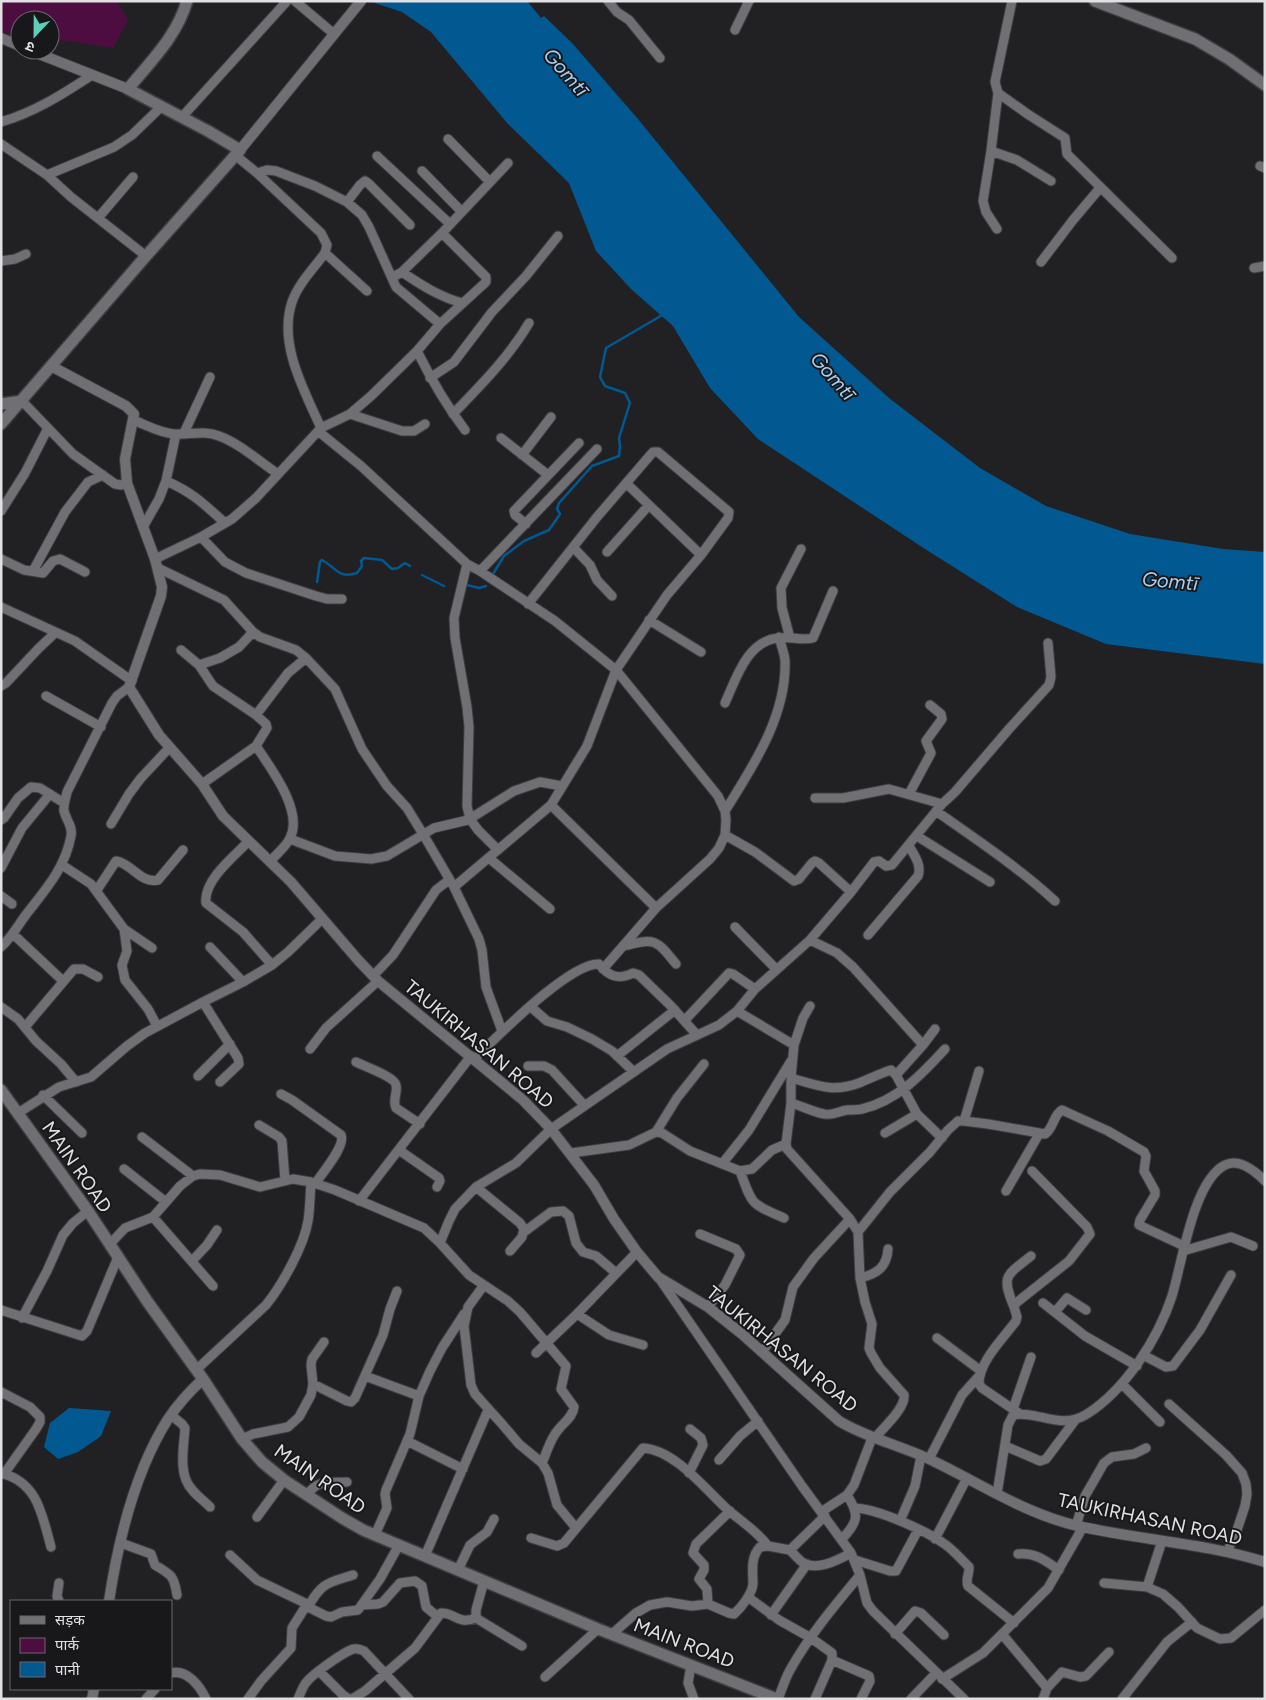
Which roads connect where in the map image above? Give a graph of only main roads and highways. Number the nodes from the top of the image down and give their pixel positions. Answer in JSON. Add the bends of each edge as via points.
{"nodes":[{"id":1,"x":187,"y":1,"type":"edge"},
{"id":2,"x":1096,"y":1,"type":"edge"},
{"id":3,"x":1265,"y":85,"type":"edge"},
{"id":4,"x":22,"y":401,"type":"junction"},
{"id":5,"x":1,"y":404,"type":"edge"},
{"id":6,"x":1,"y":424,"type":"edge"},
{"id":7,"x":1,"y":1090,"type":"edge"},
{"id":8,"x":775,"y":1698,"type":"edge"}],
"edges":[{"from":1,"to":4,"type":"main road","via":[[173,35],[128,88],[182,117],[237,153]]},
{"from":2,"to":3,"type":"main road","via":[[1195,39]]},
{"from":4,"to":5,"type":"main road"},
{"from":4,"to":6,"type":"main road"},
{"from":7,"to":8,"type":"main road","name":"MAIN ROAD","via":[[88,1211],[242,1439],[284,1480],[342,1518],[399,1546]]}]}
